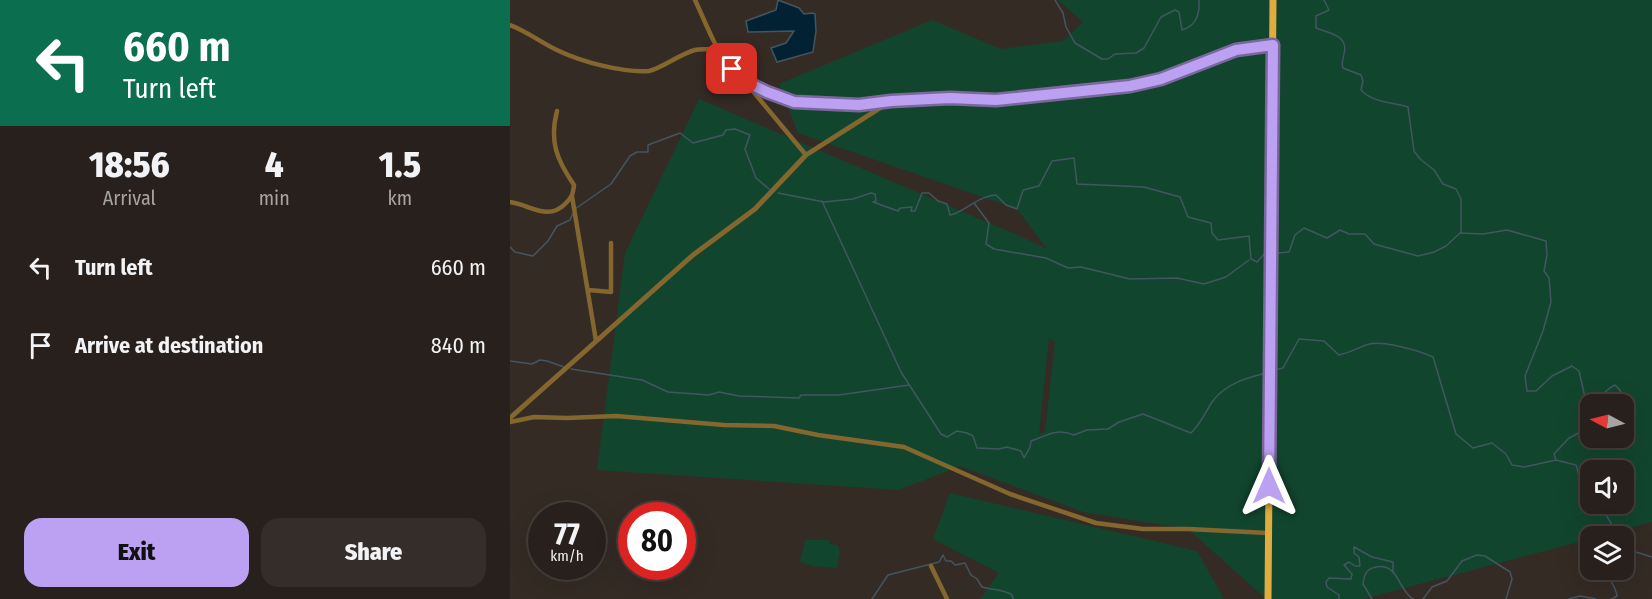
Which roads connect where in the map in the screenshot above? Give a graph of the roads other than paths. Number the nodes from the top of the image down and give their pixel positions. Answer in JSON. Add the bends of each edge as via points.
{"nodes":[{"id":1,"x":694,"y":0,"type":"edge"},
{"id":2,"x":1273,"y":0,"type":"edge"},
{"id":3,"x":510,"y":25,"type":"edge"},
{"id":4,"x":1273,"y":45,"type":"junction"},
{"id":5,"x":717,"y":47,"type":"junction"},
{"id":6,"x":744,"y":81,"type":"junction"},
{"id":7,"x":891,"y":101,"type":"junction"},
{"id":8,"x":557,"y":111,"type":"dead end"},
{"id":9,"x":806,"y":155,"type":"junction"},
{"id":10,"x":572,"y":196,"type":"junction"},
{"id":11,"x":510,"y":202,"type":"edge"},
{"id":12,"x":611,"y":243,"type":"dead end"},
{"id":13,"x":589,"y":290,"type":"junction"},
{"id":14,"x":597,"y":341,"type":"junction"},
{"id":15,"x":510,"y":420,"type":"edge"},
{"id":16,"x":1268,"y":533,"type":"junction"},
{"id":17,"x":931,"y":566,"type":"dead end"},
{"id":18,"x":947,"y":599,"type":"edge"},
{"id":19,"x":1268,"y":599,"type":"edge"}],
"edges":[{"from":1,"to":5,"type":"street"},
{"from":2,"to":4,"type":"highway"},
{"from":3,"to":5,"type":"street","via":[[579,59],[636,72],[650,71],[695,50],[710,51]]},
{"from":4,"to":7,"type":"street","via":[[1236,50],[1161,79],[1130,86],[996,100]]},
{"from":4,"to":16,"type":"highway"},
{"from":5,"to":6,"type":"street"},
{"from":6,"to":7,"type":"street","via":[[794,102],[859,105]]},
{"from":6,"to":9,"type":"street"},
{"from":7,"to":9,"type":"street"},
{"from":8,"to":10,"type":"street","via":[[552,132],[558,162],[574,185]]},
{"from":9,"to":14,"type":"street","via":[[755,209],[693,255]]},
{"from":10,"to":11,"type":"street","via":[[556,212],[546,213]]},
{"from":10,"to":13,"type":"street"},
{"from":12,"to":13,"type":"street","via":[[611,292]]},
{"from":13,"to":14,"type":"street"},
{"from":14,"to":15,"type":"street"},
{"from":15,"to":16,"type":"street","via":[[616,416],[774,426],[904,447],[1010,494],[1106,525]]},
{"from":16,"to":19,"type":"highway"},
{"from":17,"to":18,"type":"street"}]}
